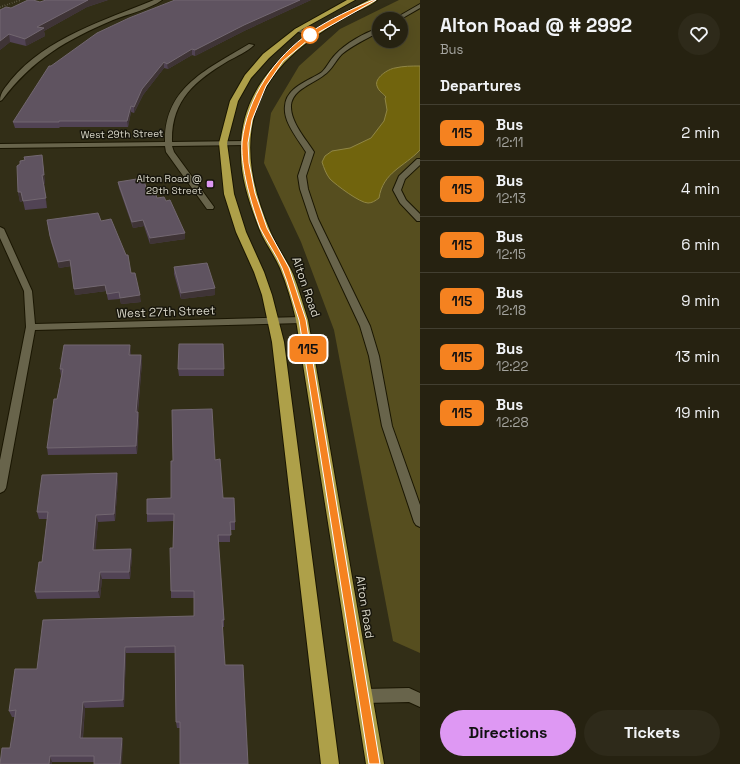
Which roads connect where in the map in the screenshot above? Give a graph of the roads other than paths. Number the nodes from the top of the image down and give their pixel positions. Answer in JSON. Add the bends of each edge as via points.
{"nodes":[{"id":1,"x":159,"y":0,"type":"edge"},
{"id":2,"x":352,"y":0,"type":"edge"},
{"id":3,"x":374,"y":0,"type":"edge"},
{"id":4,"x":420,"y":6,"type":"edge"},
{"id":5,"x":408,"y":13,"type":"edge"},
{"id":6,"x":297,"y":30,"type":"junction"},
{"id":7,"x":312,"y":34,"type":"junction"},
{"id":8,"x":372,"y":34,"type":"edge"},
{"id":9,"x":251,"y":45,"type":"dead end"},
{"id":10,"x":0,"y":99,"type":"edge"},
{"id":11,"x":223,"y":143,"type":"junction"},
{"id":12,"x":245,"y":143,"type":"junction"},
{"id":13,"x":168,"y":144,"type":"junction"},
{"id":14,"x":0,"y":146,"type":"edge"},
{"id":15,"x":420,"y":161,"type":"edge"},
{"id":16,"x":210,"y":207,"type":"dead end"},
{"id":17,"x":420,"y":220,"type":"edge"},
{"id":18,"x":0,"y":229,"type":"edge"},
{"id":19,"x":302,"y":320,"type":"junction"},
{"id":20,"x":274,"y":321,"type":"junction"},
{"id":21,"x":31,"y":327,"type":"junction"},
{"id":22,"x":0,"y":488,"type":"edge"},
{"id":23,"x":420,"y":522,"type":"edge"},
{"id":24,"x":364,"y":696,"type":"junction"},
{"id":25,"x":420,"y":700,"type":"edge"},
{"id":26,"x":330,"y":764,"type":"edge"},
{"id":27,"x":375,"y":764,"type":"edge"}],
"edges":[{"from":1,"to":10,"type":"street","via":[[98,24],[62,44],[20,75]]},
{"from":2,"to":6,"type":"highway"},
{"from":3,"to":7,"type":"highway","name":"Alton Road"},
{"from":4,"to":5,"type":"street"},
{"from":6,"to":7,"type":"street"},
{"from":6,"to":11,"type":"highway","via":[[266,56],[248,77],[234,101]]},
{"from":7,"to":12,"type":"highway","name":"Alton Road","via":[[282,60],[263,86],[249,120]]},
{"from":8,"to":23,"type":"street","via":[[337,55],[326,71],[303,85],[294,93],[288,104],[296,132],[310,152],[302,176],[314,219],[365,326],[374,356],[387,426]]},
{"from":9,"to":13,"type":"street","via":[[194,80],[183,92],[169,121]]},
{"from":11,"to":12,"type":"street","name":"West 29th Street"},
{"from":11,"to":13,"type":"street","name":"West 29th Street"},
{"from":11,"to":20,"type":"highway","via":[[228,194],[259,272]]},
{"from":12,"to":19,"type":"highway","name":"Alton Road","via":[[246,163],[254,200],[264,228],[285,268]]},
{"from":13,"to":14,"type":"street","name":"West 29th Street"},
{"from":13,"to":16,"type":"street","via":[[174,158]]},
{"from":15,"to":17,"type":"street","via":[[402,178],[398,190],[403,201]]},
{"from":18,"to":21,"type":"street","via":[[28,291]]},
{"from":19,"to":20,"type":"street","name":"West 27th Street"},
{"from":19,"to":24,"type":"highway","name":"Alton Road"},
{"from":20,"to":21,"type":"street","name":"West 27th Street"},
{"from":20,"to":26,"type":"highway"},
{"from":21,"to":22,"type":"street"},
{"from":24,"to":25,"type":"street","via":[[409,695]]},
{"from":24,"to":27,"type":"highway","name":"Alton Road"}]}
